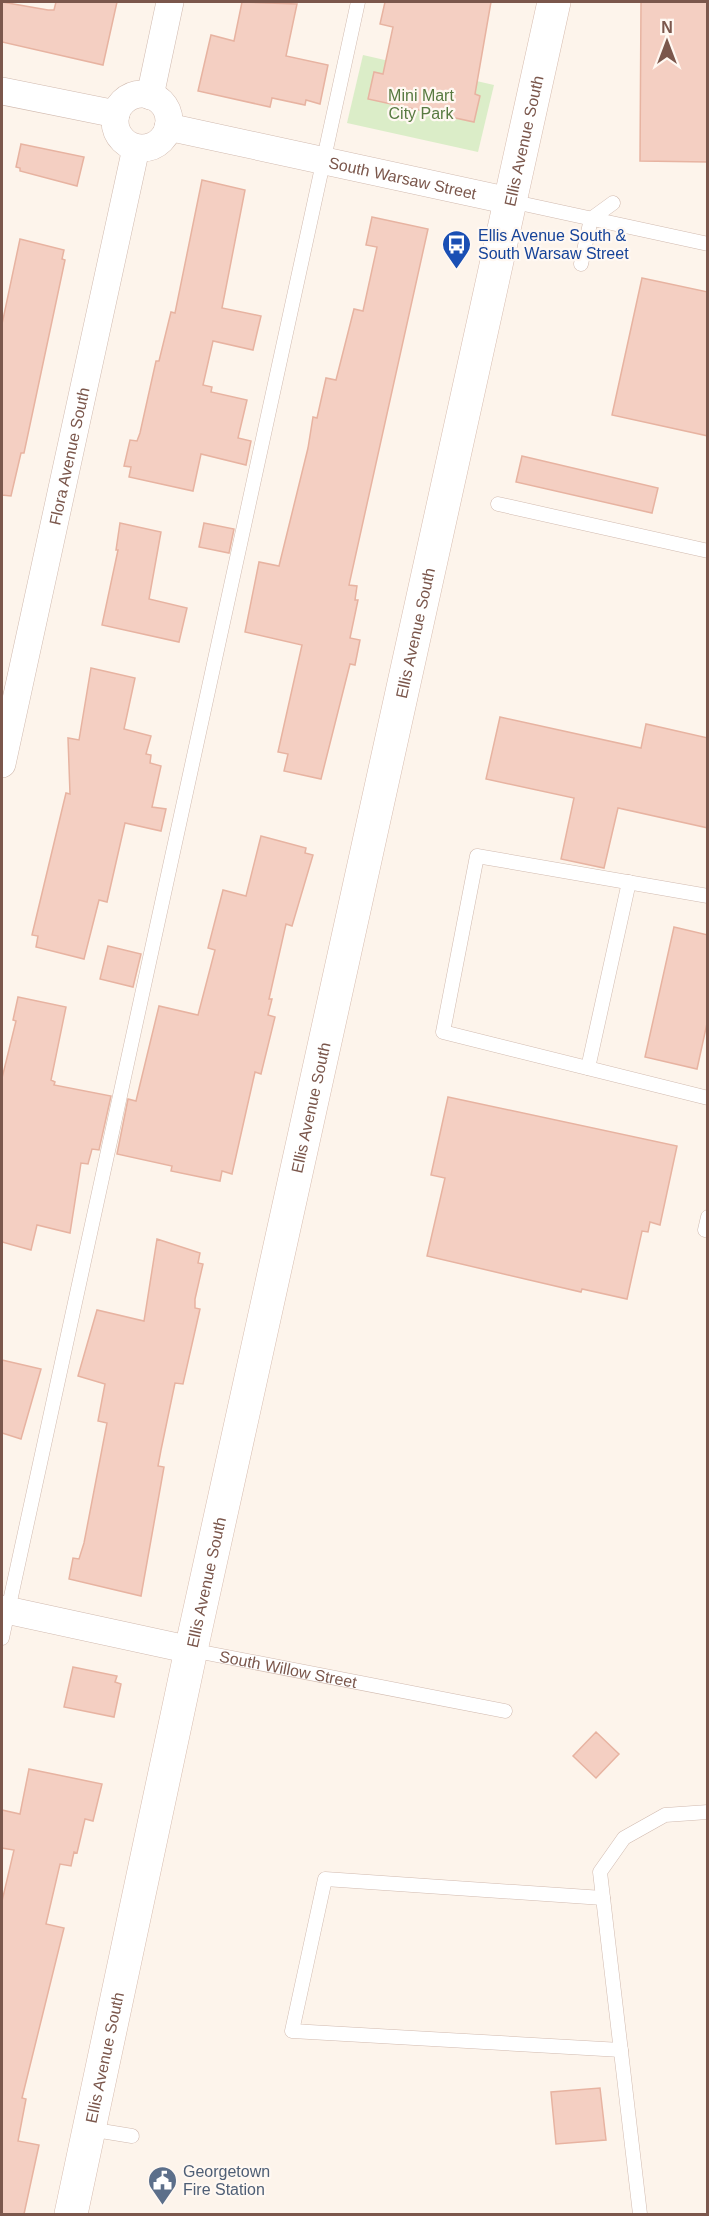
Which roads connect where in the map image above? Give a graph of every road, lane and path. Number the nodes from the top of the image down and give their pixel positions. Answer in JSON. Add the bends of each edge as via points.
{"nodes":[{"id":1,"x":171,"y":2,"type":"edge"},
{"id":2,"x":358,"y":2,"type":"edge"},
{"id":3,"x":554,"y":2,"type":"edge"},
{"id":4,"x":2,"y":91,"type":"edge"},
{"id":5,"x":150,"y":96,"type":"junction"},
{"id":6,"x":116,"y":114,"type":"junction"},
{"id":7,"x":168,"y":127,"type":"junction"},
{"id":8,"x":136,"y":148,"type":"junction"},
{"id":9,"x":324,"y":162,"type":"junction"},
{"id":10,"x":510,"y":201,"type":"junction"},
{"id":11,"x":613,"y":203,"type":"dead end"},
{"id":12,"x":591,"y":219,"type":"junction"},
{"id":13,"x":708,"y":244,"type":"edge"},
{"id":14,"x":581,"y":264,"type":"dead end"},
{"id":15,"x":498,"y":504,"type":"dead end"},
{"id":16,"x":708,"y":550,"type":"edge"},
{"id":17,"x":2,"y":764,"type":"edge"},
{"id":18,"x":628,"y":882,"type":"junction"},
{"id":19,"x":708,"y":896,"type":"edge"},
{"id":20,"x":588,"y":1068,"type":"junction"},
{"id":21,"x":708,"y":1098,"type":"edge"},
{"id":22,"x":5,"y":1610,"type":"edge"},
{"id":23,"x":2,"y":1638,"type":"edge"},
{"id":24,"x":191,"y":1650,"type":"junction"},
{"id":25,"x":505,"y":1711,"type":"dead end"},
{"id":26,"x":708,"y":1812,"type":"edge"},
{"id":27,"x":603,"y":1898,"type":"junction"},
{"id":28,"x":621,"y":2050,"type":"junction"},
{"id":29,"x":89,"y":2129,"type":"junction"},
{"id":30,"x":132,"y":2136,"type":"dead end"},
{"id":31,"x":71,"y":2214,"type":"edge"},
{"id":32,"x":640,"y":2214,"type":"edge"}],
"edges":[{"from":1,"to":5,"type":"street"},
{"from":2,"to":9,"type":"lane"},
{"from":3,"to":10,"type":"street","name":"Ellis Avenue South"},
{"from":4,"to":6,"type":"street"},
{"from":5,"to":6,"type":"street","via":[[130,97]]},
{"from":5,"to":7,"type":"street","via":[[163,105]]},
{"from":6,"to":8,"type":"street","via":[[118,134]]},
{"from":7,"to":8,"type":"street","via":[[156,145]]},
{"from":7,"to":9,"type":"street","name":"South Warsaw Street"},
{"from":8,"to":17,"type":"street","name":"Flora Avenue South"},
{"from":9,"to":10,"type":"street","name":"South Warsaw Street"},
{"from":9,"to":22,"type":"lane"},
{"from":10,"to":12,"type":"lane","name":"South Warsaw Street"},
{"from":10,"to":24,"type":"street","name":"Ellis Avenue South"},
{"from":11,"to":12,"type":"lane"},
{"from":12,"to":13,"type":"lane","name":"South Warsaw Street"},
{"from":12,"to":14,"type":"lane"},
{"from":15,"to":16,"type":"lane"},
{"from":18,"to":19,"type":"lane"},
{"from":18,"to":20,"type":"lane"},
{"from":18,"to":20,"type":"lane","via":[[477,856],[443,1032]]},
{"from":20,"to":21,"type":"lane"},
{"from":22,"to":23,"type":"lane"},
{"from":22,"to":24,"type":"street","name":"South Willow Street"},
{"from":24,"to":25,"type":"lane","name":"South Willow Street"},
{"from":24,"to":29,"type":"street","name":"Ellis Avenue South"},
{"from":26,"to":27,"type":"lane","via":[[665,1815],[624,1838],[600,1872]]},
{"from":27,"to":28,"type":"lane"},
{"from":27,"to":28,"type":"lane","via":[[326,1879],[292,2031]]},
{"from":28,"to":32,"type":"lane"},
{"from":29,"to":30,"type":"lane"},
{"from":29,"to":31,"type":"street","name":"Ellis Avenue South"}]}
